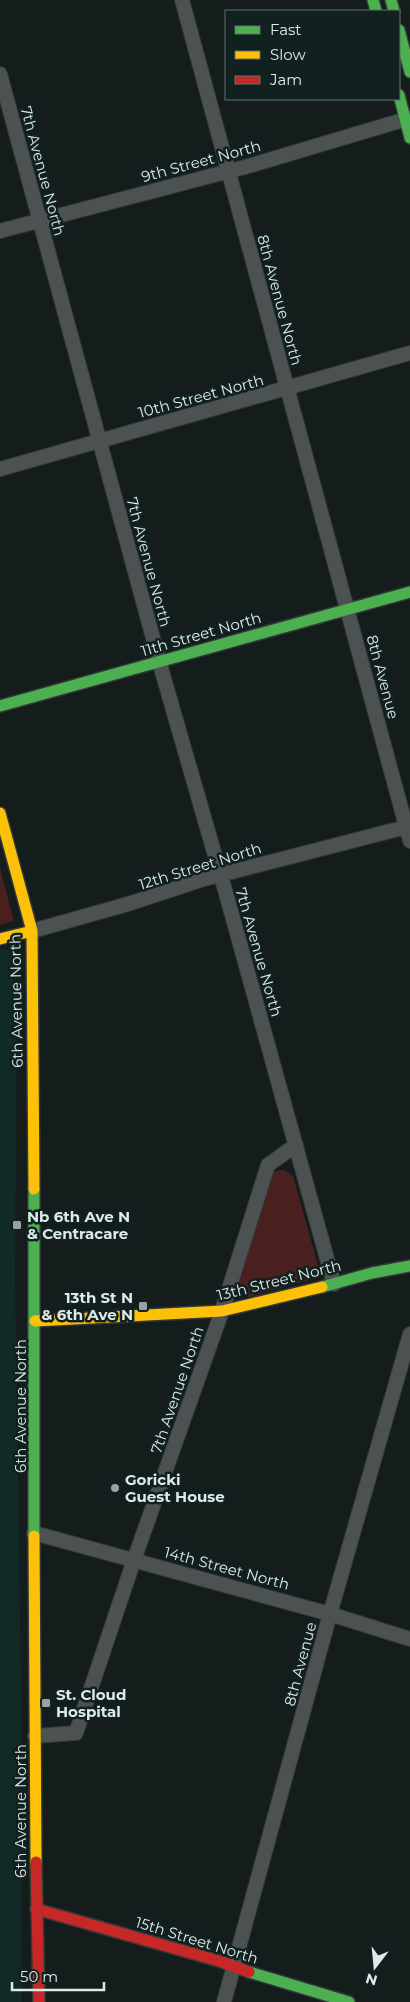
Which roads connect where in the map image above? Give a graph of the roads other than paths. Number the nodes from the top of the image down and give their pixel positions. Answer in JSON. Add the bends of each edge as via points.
{"nodes":[{"id":1,"x":182,"y":0,"type":"edge"},
{"id":2,"x":400,"y":34,"type":"edge"},
{"id":3,"x":410,"y":72,"type":"edge"},
{"id":4,"x":0,"y":74,"type":"edge"},
{"id":5,"x":400,"y":98,"type":"edge"},
{"id":6,"x":408,"y":119,"type":"edge"},
{"id":7,"x":410,"y":138,"type":"edge"},
{"id":8,"x":228,"y":171,"type":"junction"},
{"id":9,"x":40,"y":220,"type":"junction"},
{"id":10,"x":0,"y":231,"type":"edge"},
{"id":11,"x":410,"y":353,"type":"edge"},
{"id":12,"x":288,"y":389,"type":"junction"},
{"id":13,"x":100,"y":441,"type":"junction"},
{"id":14,"x":0,"y":469,"type":"edge"},
{"id":15,"x":410,"y":592,"type":"edge"},
{"id":16,"x":347,"y":609,"type":"junction"},
{"id":17,"x":159,"y":662,"type":"junction"},
{"id":18,"x":0,"y":706,"type":"edge"},
{"id":19,"x":0,"y":813,"type":"edge"},
{"id":20,"x":409,"y":831,"type":"edge"},
{"id":21,"x":220,"y":875,"type":"junction"},
{"id":22,"x":32,"y":931,"type":"junction"},
{"id":23,"x":0,"y":939,"type":"edge"},
{"id":24,"x":296,"y":1145,"type":"junction"},
{"id":25,"x":410,"y":1266,"type":"edge"},
{"id":26,"x":334,"y":1284,"type":"junction"},
{"id":27,"x":222,"y":1311,"type":"junction"},
{"id":28,"x":35,"y":1321,"type":"junction"},
{"id":29,"x":410,"y":1334,"type":"edge"},
{"id":30,"x":34,"y":1533,"type":"junction"},
{"id":31,"x":134,"y":1560,"type":"junction"},
{"id":32,"x":330,"y":1614,"type":"junction"},
{"id":33,"x":410,"y":1639,"type":"edge"},
{"id":34,"x":35,"y":1736,"type":"junction"},
{"id":35,"x":36,"y":1909,"type":"junction"},
{"id":36,"x":234,"y":1966,"type":"junction"},
{"id":37,"x":39,"y":2002,"type":"edge"},
{"id":38,"x":224,"y":2002,"type":"edge"},
{"id":39,"x":349,"y":2002,"type":"edge"}],
"edges":[{"from":1,"to":8,"type":"street","name":"8th Avenue North"},
{"from":2,"to":3,"type":"street"},
{"from":4,"to":9,"type":"street","name":"7th Avenue North"},
{"from":5,"to":6,"type":"street"},
{"from":6,"to":7,"type":"street"},
{"from":6,"to":8,"type":"street","name":"9th Street North"},
{"from":8,"to":9,"type":"street","name":"9th Street North"},
{"from":8,"to":12,"type":"street","name":"8th Avenue North"},
{"from":9,"to":10,"type":"street","name":"9th Street North"},
{"from":9,"to":13,"type":"street","name":"7th Avenue North"},
{"from":11,"to":12,"type":"street","name":"10th Street North"},
{"from":12,"to":13,"type":"street","name":"10th Street North"},
{"from":12,"to":16,"type":"street","name":"8th Avenue North"},
{"from":13,"to":14,"type":"street","name":"10th Street North"},
{"from":13,"to":17,"type":"street","name":"7th Avenue North"},
{"from":15,"to":16,"type":"street","name":"11th Street North"},
{"from":16,"to":17,"type":"street","name":"11th Street North"},
{"from":16,"to":20,"type":"street","name":"8th Avenue"},
{"from":17,"to":18,"type":"street","name":"11th Street North"},
{"from":17,"to":21,"type":"street","name":"7th Avenue North"},
{"from":19,"to":22,"type":"street","name":"6th Avenue North"},
{"from":20,"to":21,"type":"street","name":"12th Street North"},
{"from":21,"to":22,"type":"street","name":"12th Street North"},
{"from":21,"to":24,"type":"street","name":"7th Avenue North"},
{"from":22,"to":23,"type":"street","name":"12th Street North"},
{"from":22,"to":28,"type":"street","name":"6th Avenue North"},
{"from":24,"to":26,"type":"street","name":"7th Avenue North"},
{"from":24,"to":27,"type":"street","name":"7th Avenue North","via":[[268,1165]]},
{"from":25,"to":26,"type":"street","name":"13th Street North"},
{"from":26,"to":27,"type":"street","name":"13th Street North"},
{"from":27,"to":28,"type":"street","name":"13th Street North"},
{"from":27,"to":31,"type":"street","name":"7th Avenue North"},
{"from":28,"to":30,"type":"street","name":"6th Avenue North"},
{"from":29,"to":32,"type":"street","name":"8th Avenue"},
{"from":30,"to":31,"type":"street","name":"14th Street North"},
{"from":30,"to":34,"type":"street","name":"6th Avenue North"},
{"from":31,"to":32,"type":"street","name":"14th Street North"},
{"from":31,"to":34,"type":"street","name":"7th Avenue North","via":[[76,1733]]},
{"from":32,"to":33,"type":"street","name":"14th Street North"},
{"from":32,"to":36,"type":"street","name":"8th Avenue"},
{"from":34,"to":35,"type":"street","name":"6th Avenue North"},
{"from":35,"to":36,"type":"street","name":"15th Street North"},
{"from":35,"to":37,"type":"street","name":"6th Avenue North"},
{"from":36,"to":38,"type":"street","name":"8th Avenue"},
{"from":36,"to":39,"type":"street","name":"15th Street North"}]}
